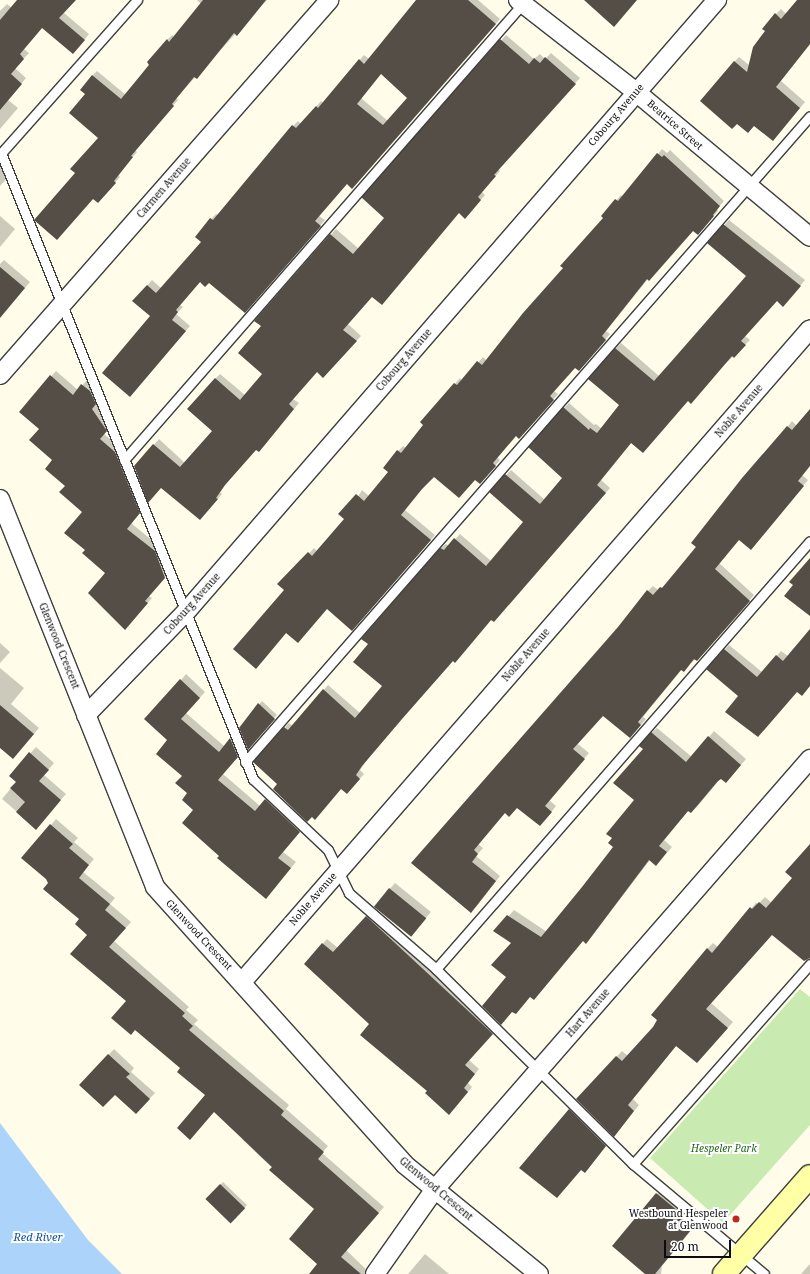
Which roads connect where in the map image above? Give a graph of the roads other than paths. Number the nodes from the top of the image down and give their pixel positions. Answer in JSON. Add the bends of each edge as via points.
{"nodes":[{"id":1,"x":137,"y":0,"type":"edge"},
{"id":2,"x":329,"y":0,"type":"edge"},
{"id":3,"x":717,"y":0,"type":"edge"},
{"id":4,"x":522,"y":1,"type":"edge"},
{"id":5,"x":636,"y":92,"type":"junction"},
{"id":6,"x":810,"y":116,"type":"edge"},
{"id":7,"x":748,"y":187,"type":"junction"},
{"id":8,"x":810,"y":238,"type":"edge"},
{"id":9,"x":62,"y":305,"type":"junction"},
{"id":10,"x":810,"y":330,"type":"edge"},
{"id":11,"x":0,"y":375,"type":"edge"},
{"id":12,"x":124,"y":460,"type":"junction"},
{"id":13,"x":0,"y":499,"type":"edge"},
{"id":14,"x":810,"y":541,"type":"edge"},
{"id":15,"x":186,"y":613,"type":"junction"},
{"id":16,"x":86,"y":715,"type":"junction"},
{"id":17,"x":810,"y":759,"type":"edge"},
{"id":18,"x":245,"y":762,"type":"junction"},
{"id":19,"x":338,"y":870,"type":"junction"},
{"id":20,"x":810,"y":964,"type":"edge"},
{"id":21,"x":436,"y":969,"type":"junction"},
{"id":22,"x":242,"y":982,"type":"junction"},
{"id":23,"x":540,"y":1069,"type":"junction"},
{"id":24,"x":633,"y":1164,"type":"junction"},
{"id":25,"x":810,"y":1176,"type":"edge"},
{"id":26,"x":435,"y":1189,"type":"junction"},
{"id":27,"x":740,"y":1255,"type":"junction"},
{"id":28,"x":375,"y":1274,"type":"edge"},
{"id":29,"x":539,"y":1274,"type":"edge"},
{"id":30,"x":724,"y":1274,"type":"edge"},
{"id":31,"x":764,"y":1274,"type":"edge"}],
"edges":[{"from":1,"to":9,"type":"lane","via":[[1,153]]},
{"from":2,"to":9,"type":"street","name":"Carmen Avenue"},
{"from":3,"to":5,"type":"street","name":"Cobourg Avenue"},
{"from":4,"to":5,"type":"street","name":"Beatrice Street"},
{"from":4,"to":12,"type":"lane"},
{"from":5,"to":7,"type":"street","name":"Beatrice Street"},
{"from":5,"to":15,"type":"street","name":"Cobourg Avenue"},
{"from":6,"to":7,"type":"lane"},
{"from":7,"to":8,"type":"street","name":"Beatrice Street"},
{"from":7,"to":18,"type":"lane"},
{"from":9,"to":11,"type":"street","name":"Carmen Avenue"},
{"from":9,"to":12,"type":"lane"},
{"from":10,"to":19,"type":"street","name":"Noble Avenue"},
{"from":12,"to":15,"type":"lane"},
{"from":13,"to":16,"type":"street","name":"Glenwood Crescent"},
{"from":14,"to":21,"type":"lane"},
{"from":15,"to":16,"type":"street","name":"Cobourg Avenue"},
{"from":15,"to":18,"type":"lane"},
{"from":16,"to":22,"type":"street","name":"Glenwood Crescent","via":[[155,887]]},
{"from":17,"to":23,"type":"street","name":"Hart Avenue"},
{"from":18,"to":19,"type":"lane","via":[[253,779],[328,850]]},
{"from":19,"to":21,"type":"lane","via":[[349,893]]},
{"from":19,"to":22,"type":"street","name":"Noble Avenue"},
{"from":20,"to":24,"type":"lane"},
{"from":21,"to":23,"type":"lane"},
{"from":22,"to":26,"type":"street","name":"Glenwood Crescent","via":[[404,1164]]},
{"from":23,"to":24,"type":"lane"},
{"from":23,"to":26,"type":"street","name":"Hart Avenue"},
{"from":24,"to":27,"type":"lane"},
{"from":25,"to":27,"type":"main road"},
{"from":26,"to":28,"type":"street","name":"Hart Avenue"},
{"from":26,"to":29,"type":"street","name":"Glenwood Crescent"},
{"from":27,"to":30,"type":"main road"},
{"from":27,"to":31,"type":"lane"}]}
